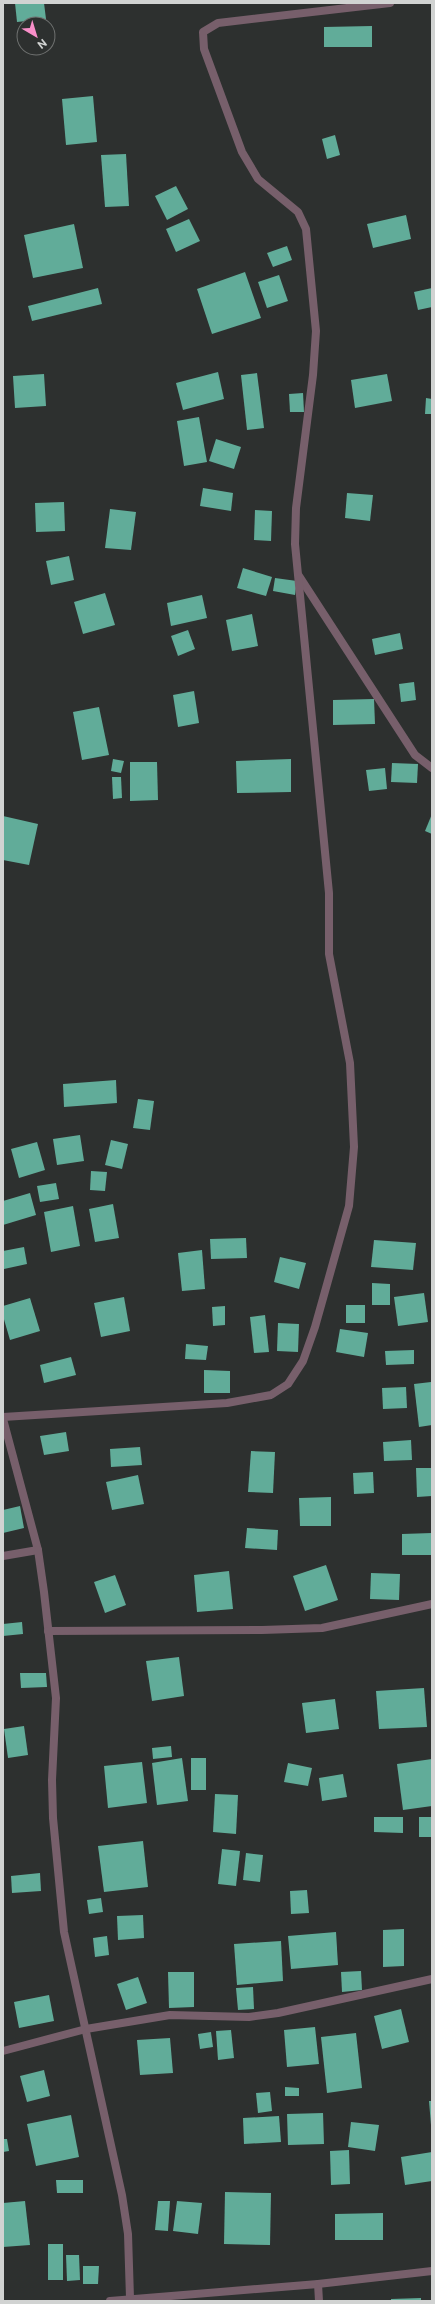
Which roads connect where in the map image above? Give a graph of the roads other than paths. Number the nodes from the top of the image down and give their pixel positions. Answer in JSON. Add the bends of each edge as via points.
{"nodes":[{"id":1,"x":390,"y":3,"type":"edge"},
{"id":2,"x":298,"y":575,"type":"junction"},
{"id":3,"x":432,"y":768,"type":"edge"},
{"id":4,"x":3,"y":1418,"type":"edge"},
{"id":5,"x":38,"y":1550,"type":"junction"},
{"id":6,"x":3,"y":1556,"type":"edge"},
{"id":7,"x":432,"y":1604,"type":"edge"},
{"id":8,"x":48,"y":1630,"type":"junction"},
{"id":9,"x":432,"y":1979,"type":"edge"},
{"id":10,"x":86,"y":2029,"type":"junction"},
{"id":11,"x":3,"y":2051,"type":"edge"},
{"id":12,"x":432,"y":2271,"type":"edge"},
{"id":13,"x":318,"y":2284,"type":"junction"},
{"id":14,"x":130,"y":2298,"type":"junction"},
{"id":15,"x":110,"y":2301,"type":"edge"},
{"id":16,"x":319,"y":2301,"type":"edge"}],
"edges":[{"from":1,"to":2,"type":"street","via":[[218,23],[204,32],[204,48],[242,152],[258,179],[298,212],[306,229],[316,331],[296,508],[295,544]]},
{"from":2,"to":3,"type":"street","via":[[415,755]]},
{"from":2,"to":4,"type":"street","via":[[329,893],[329,954],[350,1063],[354,1147],[349,1206],[303,1361],[288,1384],[271,1395],[227,1403]]},
{"from":4,"to":5,"type":"street"},
{"from":5,"to":6,"type":"street"},
{"from":5,"to":8,"type":"street"},
{"from":7,"to":8,"type":"street","via":[[322,1628]]},
{"from":8,"to":10,"type":"street","via":[[56,1698],[52,1780],[58,1879],[64,1932]]},
{"from":9,"to":10,"type":"street","via":[[278,2013],[249,2017],[170,2015]]},
{"from":10,"to":11,"type":"street"},
{"from":10,"to":14,"type":"street","via":[[122,2194],[128,2234]]},
{"from":12,"to":13,"type":"street"},
{"from":13,"to":14,"type":"street"},
{"from":13,"to":16,"type":"street"},
{"from":14,"to":15,"type":"street"}]}
